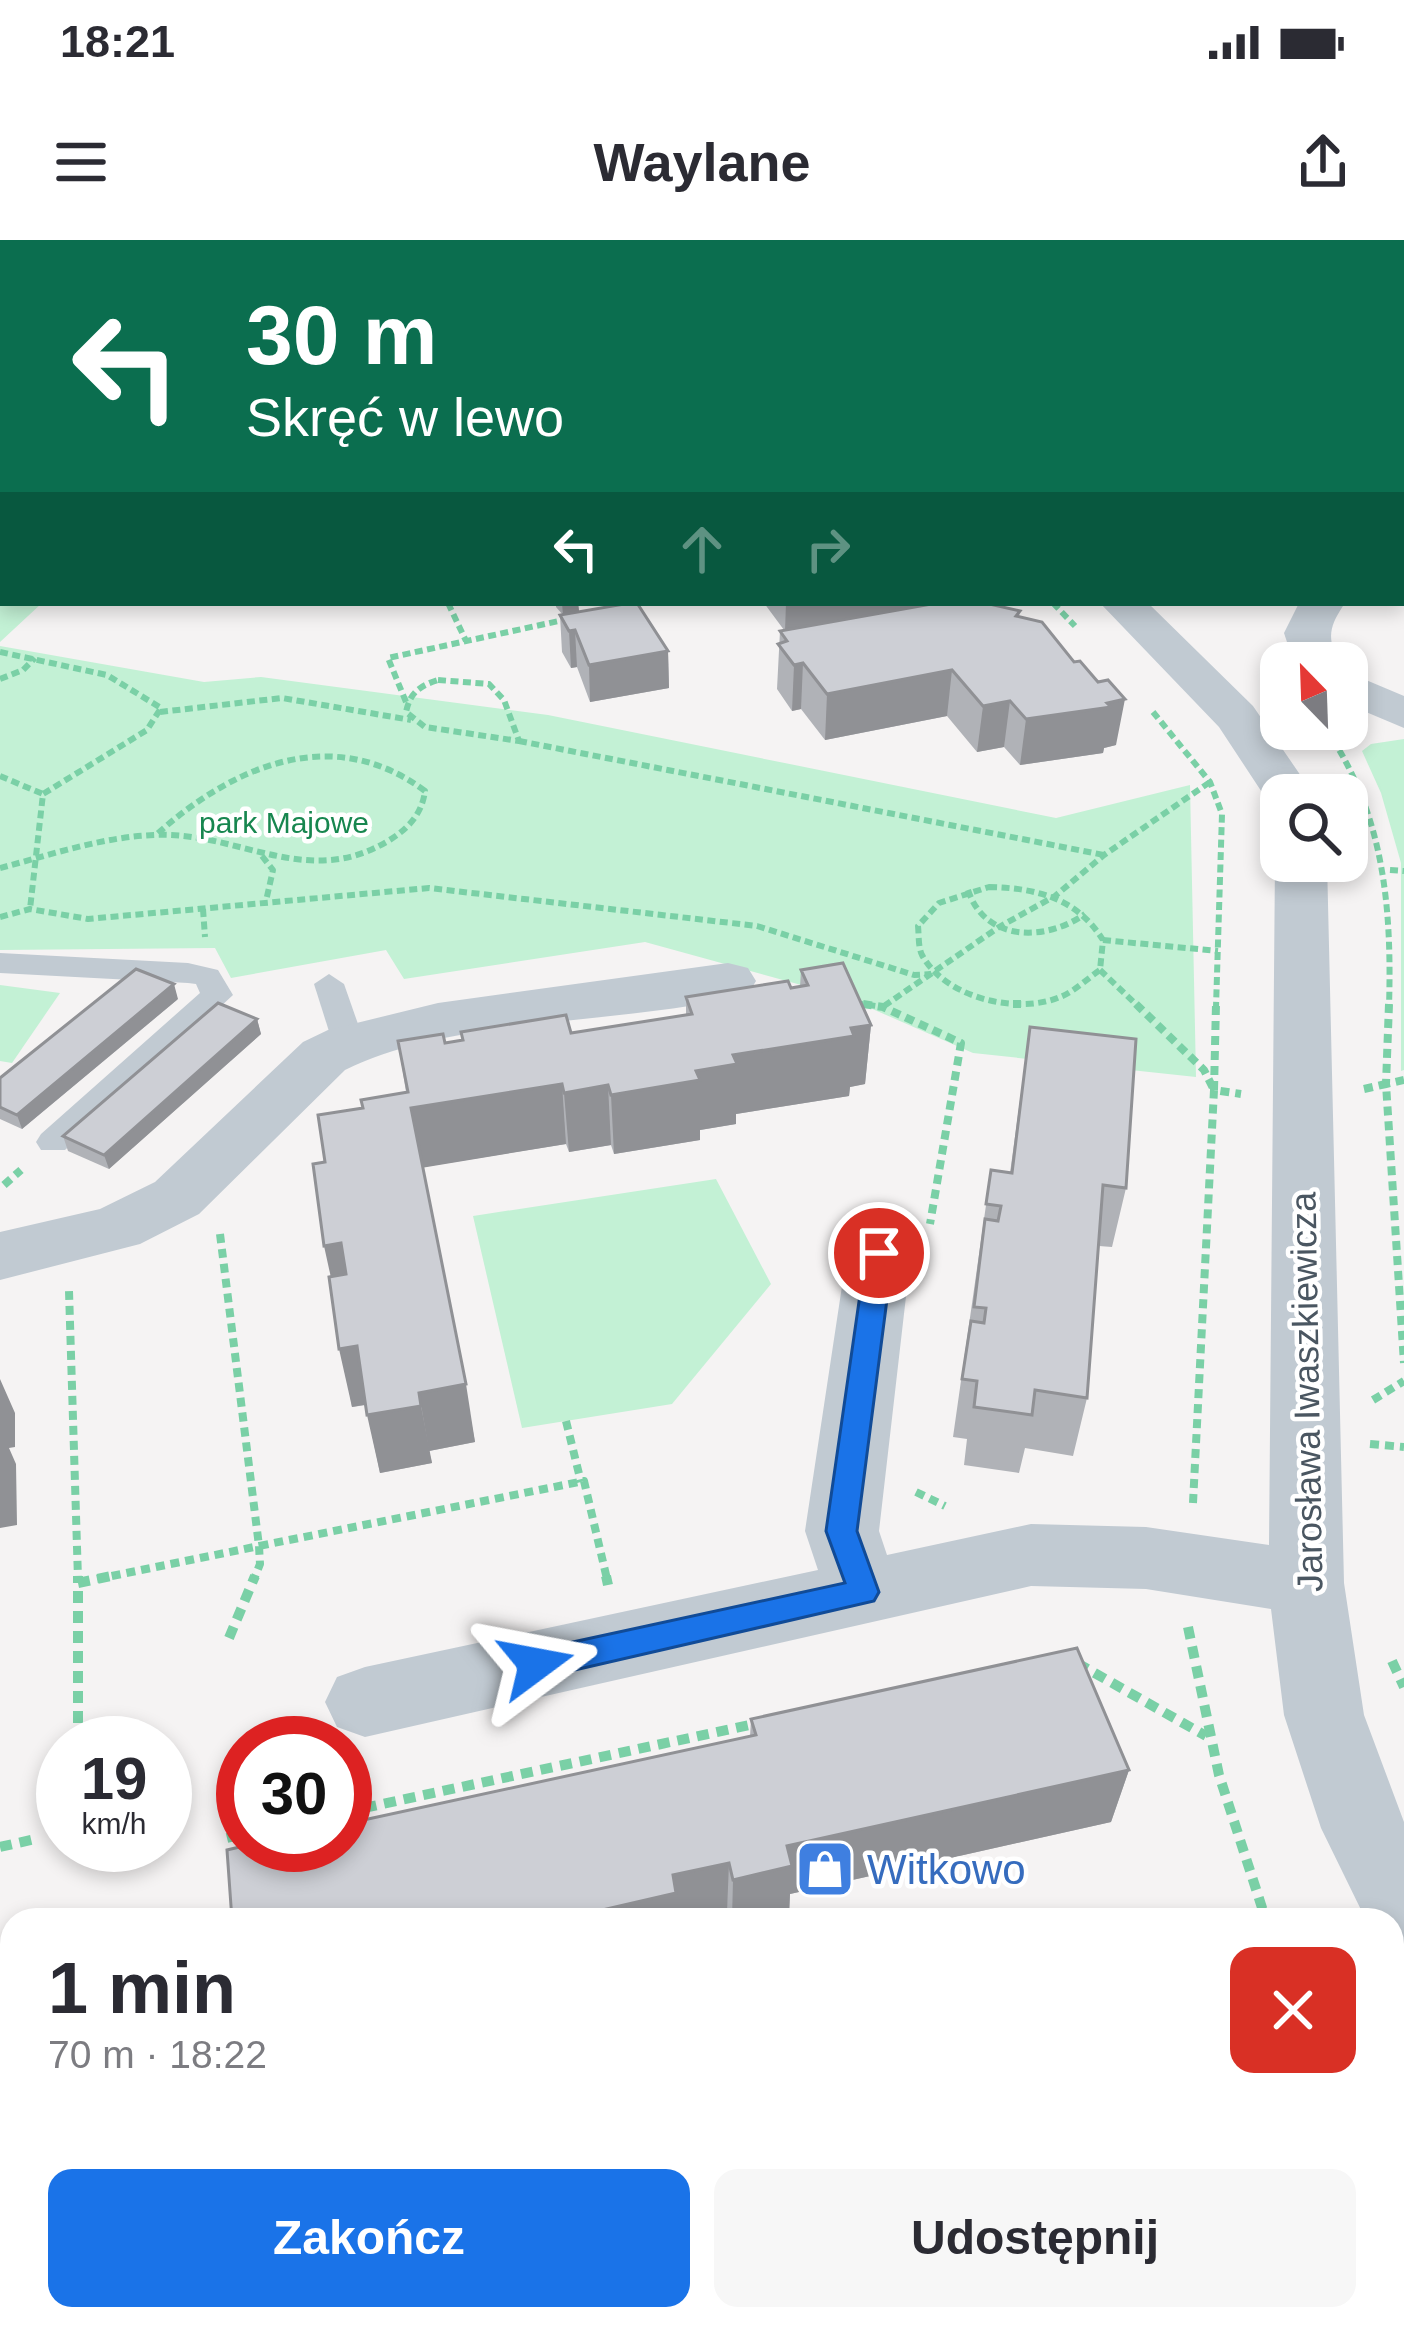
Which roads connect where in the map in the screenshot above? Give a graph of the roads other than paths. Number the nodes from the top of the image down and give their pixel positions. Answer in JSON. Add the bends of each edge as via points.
{"nodes":[{"id":1,"x":1125,"y":606,"type":"edge"},
{"id":2,"x":1321,"y":606,"type":"edge"},
{"id":3,"x":1307,"y":642,"type":"edge"},
{"id":4,"x":1368,"y":696,"type":"edge"},
{"id":5,"x":1404,"y":714,"type":"edge"},
{"id":6,"x":1276,"y":774,"type":"edge"},
{"id":7,"x":1300,"y":882,"type":"edge"},
{"id":8,"x":0,"y":964,"type":"edge"},
{"id":9,"x":728,"y":981,"type":"dead end"},
{"id":10,"x":329,"y":984,"type":"dead end"},
{"id":11,"x":349,"y":1044,"type":"junction"},
{"id":12,"x":53,"y":1142,"type":"dead end"},
{"id":13,"x":903,"y":1246,"type":"road end"},
{"id":14,"x":0,"y":1256,"type":"edge"},
{"id":15,"x":1306,"y":1583,"type":"junction"},
{"id":16,"x":863,"y":1592,"type":"junction"},
{"id":17,"x":365,"y":1702,"type":"dead end"},
{"id":18,"x":1404,"y":1906,"type":"edge"}],
"edges":[{"from":1,"to":6,"type":"street","via":[[1238,722]]},
{"from":2,"to":3,"type":"street"},
{"from":4,"to":5,"type":"street"},
{"from":7,"to":15,"type":"street","name":"Jarosława Iwaszkiewicza"},
{"from":8,"to":12,"type":"lane","via":[[188,973],[207,977],[217,994]]},
{"from":9,"to":11,"type":"street","via":[[438,1022]]},
{"from":10,"to":11,"type":"lane"},
{"from":11,"to":14,"type":"street","via":[[324,1056],[177,1198],[118,1228]]},
{"from":13,"to":16,"type":"street","via":[[842,1531]]},
{"from":15,"to":16,"type":"street","via":[[1145,1558],[1031,1555]]},
{"from":15,"to":18,"type":"street","name":"Jarosława Iwaszkiewicza","via":[[1324,1715],[1363,1828]]},
{"from":16,"to":17,"type":"street"}]}
